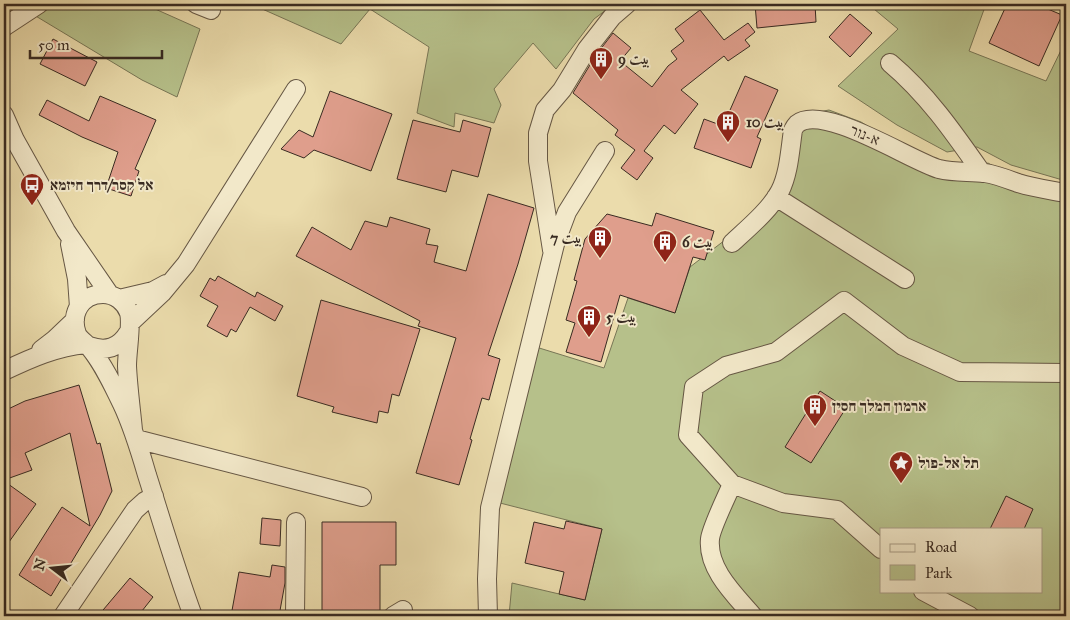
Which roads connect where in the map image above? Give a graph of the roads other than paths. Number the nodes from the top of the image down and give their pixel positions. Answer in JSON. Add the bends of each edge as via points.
{"nodes":[{"id":1,"x":39,"y":4,"type":"edge"},
{"id":2,"x":627,"y":4,"type":"edge"},
{"id":3,"x":24,"y":15,"type":"junction"},
{"id":4,"x":4,"y":27,"type":"edge"},
{"id":5,"x":4,"y":39,"type":"edge"},
{"id":6,"x":890,"y":63,"type":"dead end"},
{"id":7,"x":296,"y":89,"type":"dead end"},
{"id":8,"x":4,"y":115,"type":"edge"},
{"id":9,"x":10,"y":134,"type":"edge"},
{"id":10,"x":605,"y":151,"type":"dead end"},
{"id":11,"x":982,"y":173,"type":"junction"},
{"id":12,"x":1066,"y":193,"type":"edge"},
{"id":13,"x":776,"y":197,"type":"junction"},
{"id":14,"x":66,"y":231,"type":"junction"},
{"id":15,"x":732,"y":243,"type":"dead end"},
{"id":16,"x":552,"y":254,"type":"junction"},
{"id":17,"x":905,"y":278,"type":"dead end"},
{"id":18,"x":175,"y":279,"type":"junction"},
{"id":19,"x":115,"y":297,"type":"junction"},
{"id":20,"x":77,"y":313,"type":"junction"},
{"id":21,"x":129,"y":328,"type":"junction"},
{"id":22,"x":87,"y":345,"type":"junction"},
{"id":23,"x":32,"y":357,"type":"junction"},
{"id":24,"x":4,"y":371,"type":"edge"},
{"id":25,"x":1066,"y":373,"type":"edge"},
{"id":26,"x":134,"y":434,"type":"junction"},
{"id":27,"x":732,"y":484,"type":"junction"},
{"id":28,"x":154,"y":496,"type":"junction"},
{"id":29,"x":362,"y":497,"type":"dead end"},
{"id":30,"x":296,"y":522,"type":"dead end"},
{"id":31,"x":880,"y":548,"type":"edge"},
{"id":32,"x":925,"y":592,"type":"edge"},
{"id":33,"x":64,"y":616,"type":"edge"},
{"id":34,"x":193,"y":616,"type":"edge"},
{"id":35,"x":294,"y":616,"type":"edge"},
{"id":36,"x":488,"y":616,"type":"edge"},
{"id":37,"x":752,"y":616,"type":"edge"},
{"id":38,"x":970,"y":616,"type":"edge"}],
"edges":[{"from":1,"to":3,"type":"street"},
{"from":2,"to":16,"type":"street","via":[[612,17],[587,49],[562,90],[545,110],[540,125],[538,161]]},
{"from":3,"to":4,"type":"street"},
{"from":3,"to":5,"type":"street"},
{"from":6,"to":11,"type":"street","via":[[934,107]]},
{"from":7,"to":18,"type":"street"},
{"from":8,"to":9,"type":"street"},
{"from":9,"to":14,"type":"street"},
{"from":10,"to":16,"type":"street","via":[[566,212]]},
{"from":11,"to":12,"type":"street","name":"א-נור"},
{"from":11,"to":13,"type":"street","name":"א-נור","via":[[938,169],[848,128],[826,121],[807,120],[797,124],[793,130],[784,180]]},
{"from":13,"to":15,"type":"street","name":"א-נור"},
{"from":13,"to":17,"type":"street"},
{"from":14,"to":19,"type":"street"},
{"from":14,"to":20,"type":"street","via":[[77,279]]},
{"from":16,"to":36,"type":"street","via":[[490,508]]},
{"from":18,"to":19,"type":"street","via":[[154,291]]},
{"from":18,"to":21,"type":"street"},
{"from":19,"to":20,"type":"street","via":[[92,296],[85,300]]},
{"from":19,"to":21,"type":"street","via":[[126,306]]},
{"from":20,"to":22,"type":"street","via":[[77,333]]},
{"from":20,"to":23,"type":"street","via":[[54,340]]},
{"from":21,"to":22,"type":"street","via":[[123,341],[116,346],[98,349]]},
{"from":21,"to":26,"type":"street","via":[[127,365]]},
{"from":22,"to":23,"type":"street","via":[[56,349]]},
{"from":22,"to":26,"type":"street","via":[[114,388]]},
{"from":23,"to":24,"type":"street"},
{"from":25,"to":27,"type":"street","via":[[960,372],[904,346],[844,301],[776,352],[726,366],[694,387],[688,435]]},
{"from":26,"to":28,"type":"street"},
{"from":26,"to":29,"type":"street"},
{"from":27,"to":31,"type":"street","via":[[783,503],[837,510]]},
{"from":27,"to":37,"type":"street","via":[[710,538],[712,558],[724,581]]},
{"from":28,"to":33,"type":"street","via":[[135,510]]},
{"from":28,"to":34,"type":"street"},
{"from":30,"to":35,"type":"street"},
{"from":32,"to":38,"type":"street"}]}
